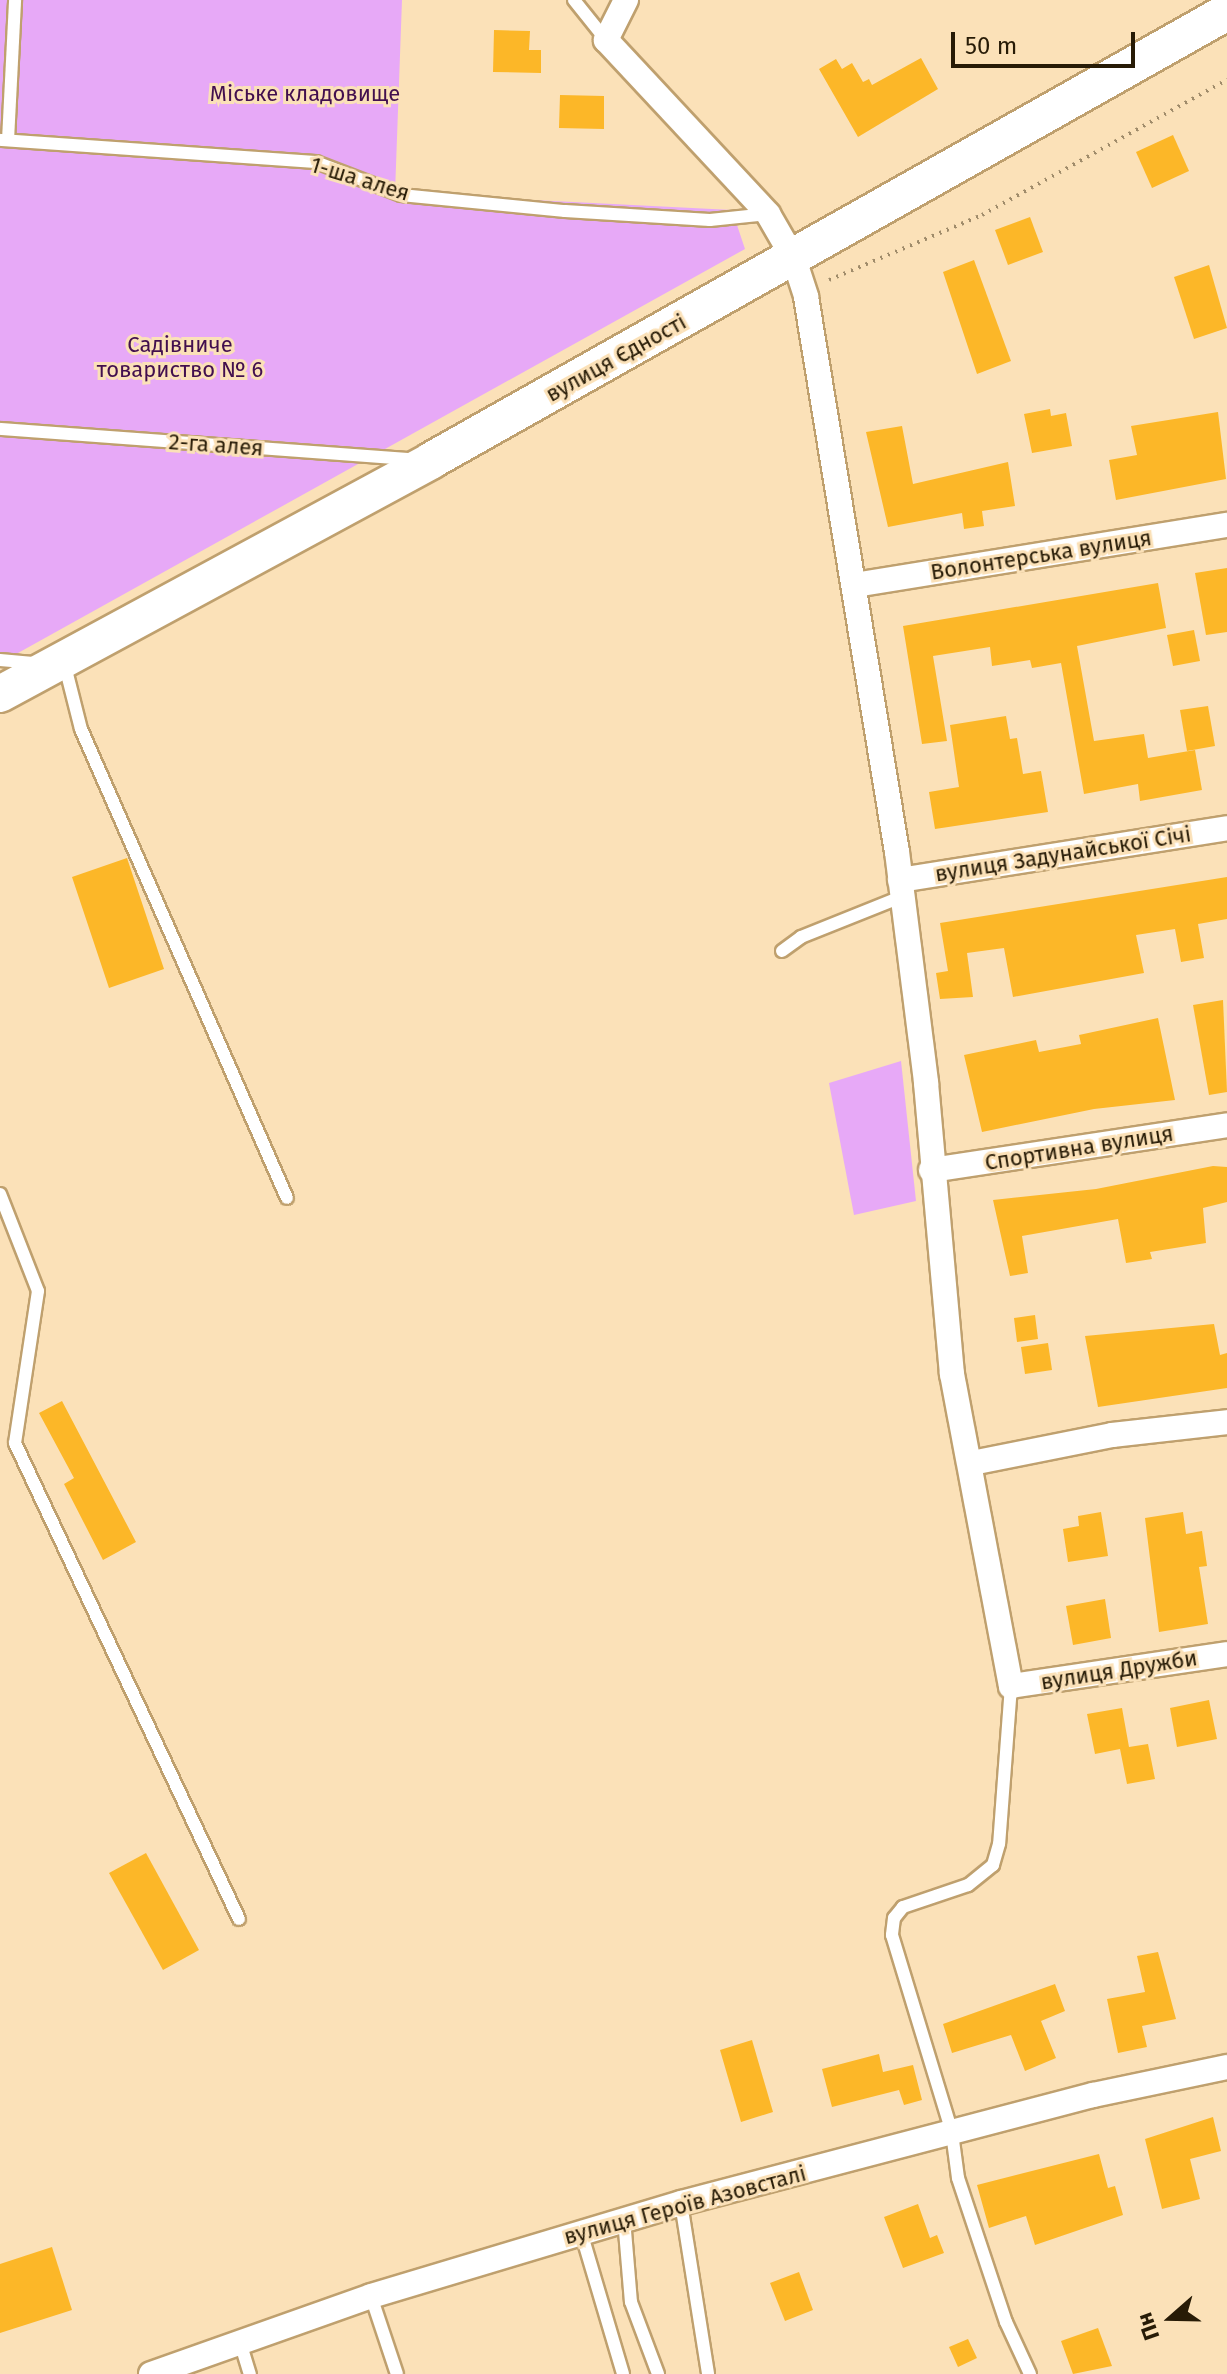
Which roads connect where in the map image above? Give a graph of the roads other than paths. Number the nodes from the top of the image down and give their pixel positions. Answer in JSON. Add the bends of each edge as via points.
{"nodes":[{"id":1,"x":15,"y":0,"type":"edge"},
{"id":2,"x":574,"y":0,"type":"edge"},
{"id":3,"x":626,"y":0,"type":"edge"},
{"id":4,"x":1227,"y":12,"type":"edge"},
{"id":5,"x":606,"y":40,"type":"junction"},
{"id":6,"x":4,"y":140,"type":"edge"},
{"id":7,"x":768,"y":214,"type":"junction"},
{"id":8,"x":794,"y":259,"type":"junction"},
{"id":9,"x":0,"y":429,"type":"edge"},
{"id":10,"x":432,"y":460,"type":"junction"},
{"id":11,"x":1227,"y":525,"type":"edge"},
{"id":12,"x":855,"y":585,"type":"junction"},
{"id":13,"x":0,"y":660,"type":"edge"},
{"id":14,"x":57,"y":661,"type":"junction"},
{"id":15,"x":0,"y":694,"type":"edge"},
{"id":16,"x":1227,"y":828,"type":"edge"},
{"id":17,"x":900,"y":888,"type":"junction"},
{"id":18,"x":782,"y":951,"type":"dead end"},
{"id":19,"x":1227,"y":1125,"type":"edge"},
{"id":20,"x":931,"y":1170,"type":"junction"},
{"id":21,"x":0,"y":1194,"type":"edge"},
{"id":22,"x":287,"y":1198,"type":"dead end"},
{"id":23,"x":1227,"y":1422,"type":"edge"},
{"id":24,"x":972,"y":1463,"type":"junction"},
{"id":25,"x":1227,"y":1654,"type":"edge"},
{"id":26,"x":1011,"y":1686,"type":"junction"},
{"id":27,"x":239,"y":1919,"type":"dead end"},
{"id":28,"x":1227,"y":2067,"type":"edge"},
{"id":29,"x":952,"y":2133,"type":"junction"},
{"id":30,"x":681,"y":2203,"type":"junction"},
{"id":31,"x":624,"y":2219,"type":"junction"},
{"id":32,"x":581,"y":2232,"type":"junction"},
{"id":33,"x":371,"y":2296,"type":"junction"},
{"id":34,"x":240,"y":2342,"type":"junction"},
{"id":35,"x":151,"y":2374,"type":"edge"},
{"id":36,"x":250,"y":2374,"type":"edge"},
{"id":37,"x":397,"y":2374,"type":"edge"},
{"id":38,"x":623,"y":2374,"type":"edge"},
{"id":39,"x":658,"y":2374,"type":"edge"},
{"id":40,"x":708,"y":2374,"type":"edge"},
{"id":41,"x":1030,"y":2374,"type":"edge"}],
"edges":[{"from":1,"to":6,"type":"lane"},
{"from":2,"to":5,"type":"lane"},
{"from":3,"to":5,"type":"street"},
{"from":4,"to":8,"type":"main road","name":"вулиця Єдності"},
{"from":5,"to":7,"type":"street"},
{"from":6,"to":7,"type":"lane","name":"1-ша алея","via":[[316,162],[401,195],[550,210],[710,220]]},
{"from":7,"to":8,"type":"street"},
{"from":8,"to":10,"type":"main road","name":"вулиця Єдності"},
{"from":8,"to":12,"type":"street","via":[[806,297]]},
{"from":9,"to":10,"type":"lane","name":"2-га алея"},
{"from":10,"to":14,"type":"main road","name":"вулиця Єдності"},
{"from":11,"to":12,"type":"street","name":"Волонтерська вулиця"},
{"from":12,"to":17,"type":"street"},
{"from":13,"to":14,"type":"lane"},
{"from":14,"to":15,"type":"main road","name":"вулиця Єдності"},
{"from":14,"to":22,"type":"lane","via":[[81,729]]},
{"from":16,"to":17,"type":"street","name":"вулиця Задунайської Січі"},
{"from":17,"to":18,"type":"lane"},
{"from":17,"to":20,"type":"street","via":[[926,1083]]},
{"from":19,"to":20,"type":"street","name":"Спортивна вулиця"},
{"from":20,"to":24,"type":"street","via":[[952,1374]]},
{"from":21,"to":27,"type":"lane","via":[[38,1291],[15,1443]]},
{"from":23,"to":24,"type":"street","via":[[1112,1435]]},
{"from":24,"to":26,"type":"street"},
{"from":25,"to":26,"type":"street","name":"вулиця Дружби"},
{"from":26,"to":29,"type":"lane","via":[[993,1865],[985,1876],[918,1900],[894,1918],[897,1953]]},
{"from":28,"to":29,"type":"street","name":"вулиця Героїв Азовсталі","via":[[1093,2095]]},
{"from":29,"to":30,"type":"street","name":"вулиця Героїв Азовсталі"},
{"from":29,"to":41,"type":"lane","via":[[972,2223]]},
{"from":30,"to":31,"type":"street","name":"вулиця Героїв Азовсталі"},
{"from":30,"to":40,"type":"lane"},
{"from":31,"to":32,"type":"street","name":"вулиця Героїв Азовсталі"},
{"from":31,"to":39,"type":"lane","via":[[631,2302]]},
{"from":32,"to":33,"type":"street","name":"вулиця Героїв Азовсталі"},
{"from":32,"to":38,"type":"lane"},
{"from":33,"to":34,"type":"street","name":"вулиця Героїв Азовсталі"},
{"from":33,"to":37,"type":"lane"},
{"from":34,"to":35,"type":"street","name":"вулиця Героїв Азовсталі"},
{"from":34,"to":36,"type":"lane"}]}
